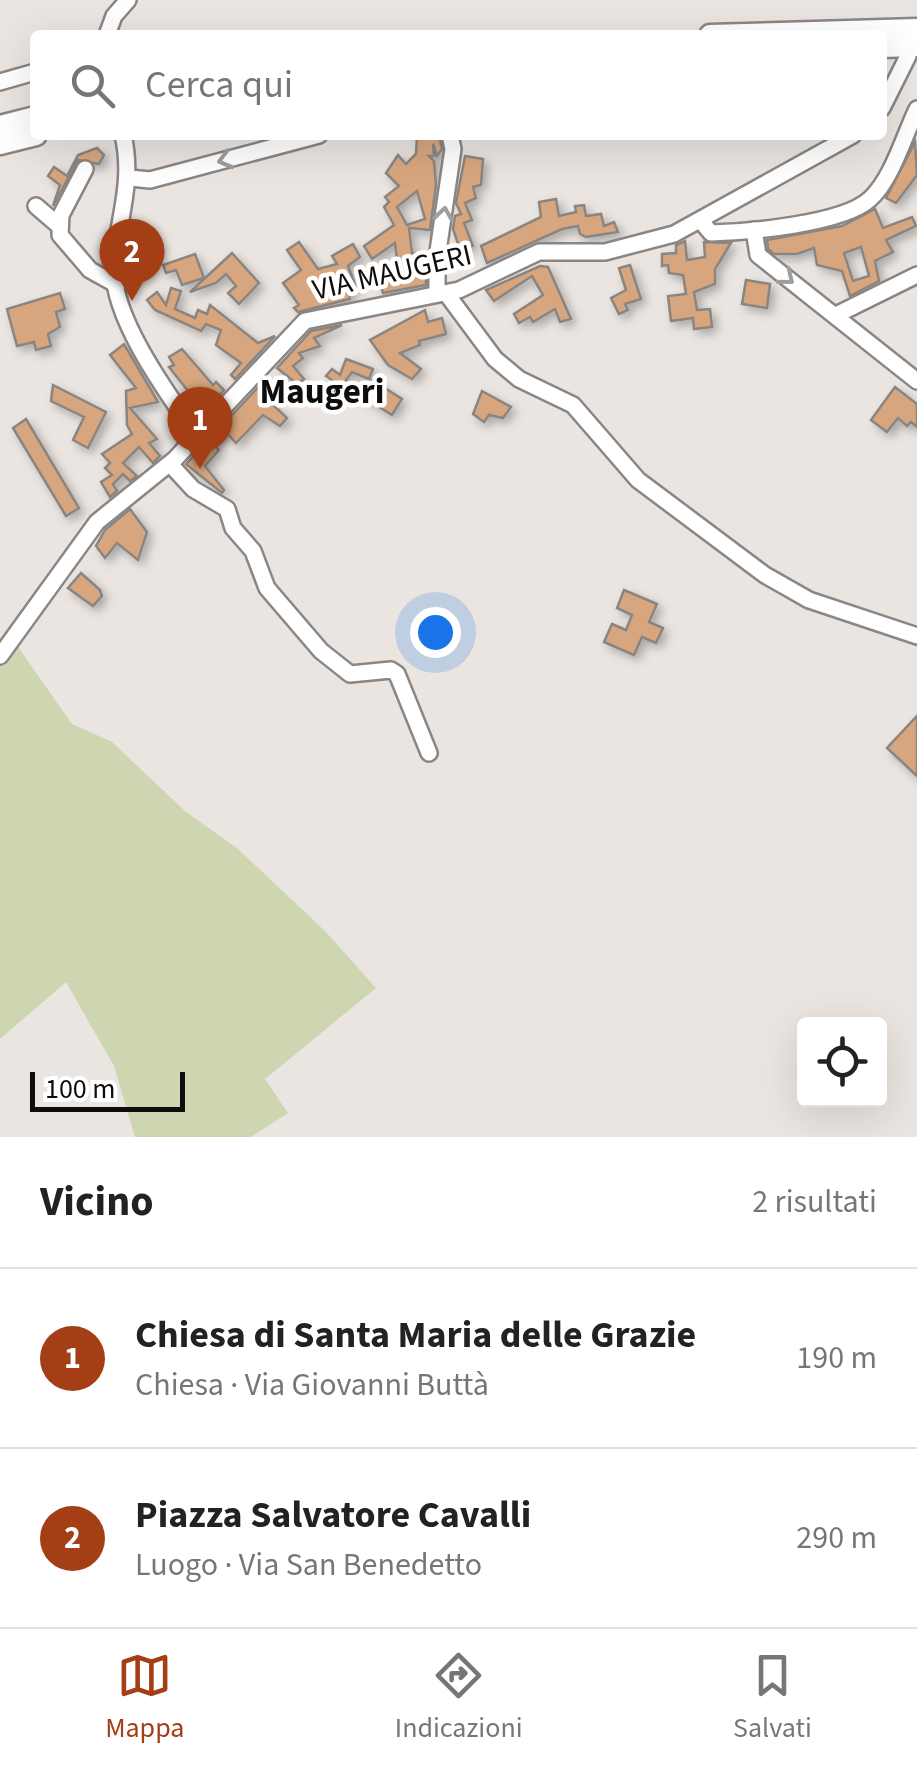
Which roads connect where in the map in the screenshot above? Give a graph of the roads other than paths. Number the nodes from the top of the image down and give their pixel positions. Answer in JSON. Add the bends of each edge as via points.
{"nodes":[{"id":1,"x":128,"y":0,"type":"edge"},
{"id":2,"x":917,"y":29,"type":"edge"},
{"id":3,"x":109,"y":30,"type":"edge"},
{"id":4,"x":882,"y":30,"type":"edge"},
{"id":5,"x":887,"y":47,"type":"edge"},
{"id":6,"x":912,"y":51,"type":"edge"},
{"id":7,"x":30,"y":73,"type":"edge"},
{"id":8,"x":0,"y":82,"type":"edge"},
{"id":9,"x":887,"y":98,"type":"edge"},
{"id":10,"x":916,"y":114,"type":"edge"},
{"id":11,"x":30,"y":118,"type":"edge"},
{"id":12,"x":0,"y":126,"type":"edge"},
{"id":13,"x":30,"y":136,"type":"edge"},
{"id":14,"x":124,"y":140,"type":"edge"},
{"id":15,"x":300,"y":140,"type":"edge"},
{"id":16,"x":451,"y":140,"type":"edge"},
{"id":17,"x":845,"y":140,"type":"edge"},
{"id":18,"x":0,"y":144,"type":"edge"},
{"id":19,"x":84,"y":170,"type":"dead end"},
{"id":20,"x":130,"y":178,"type":"junction"},
{"id":21,"x":36,"y":206,"type":"dead end"},
{"id":22,"x":58,"y":226,"type":"junction"},
{"id":23,"x":706,"y":227,"type":"junction"},
{"id":24,"x":754,"y":230,"type":"junction"},
{"id":25,"x":917,"y":275,"type":"edge"},
{"id":26,"x":116,"y":286,"type":"junction"},
{"id":27,"x":469,"y":286,"type":"junction"},
{"id":28,"x":442,"y":294,"type":"junction"},
{"id":29,"x":836,"y":315,"type":"junction"},
{"id":30,"x":469,"y":322,"type":"junction"},
{"id":31,"x":917,"y":381,"type":"edge"},
{"id":32,"x":198,"y":437,"type":"junction"},
{"id":33,"x":170,"y":464,"type":"junction"},
{"id":34,"x":917,"y":636,"type":"edge"},
{"id":35,"x":0,"y":656,"type":"edge"},
{"id":36,"x":428,"y":753,"type":"dead end"}],
"edges":[{"from":1,"to":3,"type":"street"},
{"from":2,"to":4,"type":"highway"},
{"from":5,"to":6,"type":"highway"},
{"from":6,"to":9,"type":"street"},
{"from":7,"to":8,"type":"street"},
{"from":10,"to":24,"type":"street","via":[[879,188],[862,205]]},
{"from":11,"to":12,"type":"highway"},
{"from":13,"to":18,"type":"highway"},
{"from":14,"to":20,"type":"street"},
{"from":15,"to":20,"type":"street","one_way":true,"via":[[150,180]]},
{"from":28,"to":16,"type":"street","one_way":true,"via":[[437,258]]},
{"from":17,"to":23,"type":"street","name":"VIA MAUGERI"},
{"from":19,"to":22,"type":"street"},
{"from":20,"to":26,"type":"street"},
{"from":21,"to":22,"type":"street"},
{"from":22,"to":26,"type":"street","via":[[74,254]]},
{"from":23,"to":24,"type":"street"},
{"from":23,"to":27,"type":"street","name":"VIA MAUGERI","via":[[623,250],[538,252]]},
{"from":24,"to":29,"type":"street","one_way":true,"via":[[758,255]]},
{"from":25,"to":29,"type":"street"},
{"from":26,"to":32,"type":"street","via":[[132,332]]},
{"from":27,"to":28,"type":"street","name":"VIA MAUGERI"},
{"from":27,"to":30,"type":"street"},
{"from":28,"to":30,"type":"street"},
{"from":28,"to":32,"type":"street","name":"VIA MAUGERI","via":[[306,321]]},
{"from":29,"to":31,"type":"street"},
{"from":30,"to":34,"type":"street","via":[[508,370],[574,406],[638,480],[765,575],[809,600]]},
{"from":32,"to":33,"type":"street","name":"VIA MAUGERI"},
{"from":33,"to":35,"type":"street","name":"VIA MAUGERI","via":[[89,532]]},
{"from":33,"to":36,"type":"street","via":[[193,489],[226,509],[267,588],[320,651],[350,674],[398,674]]}]}
